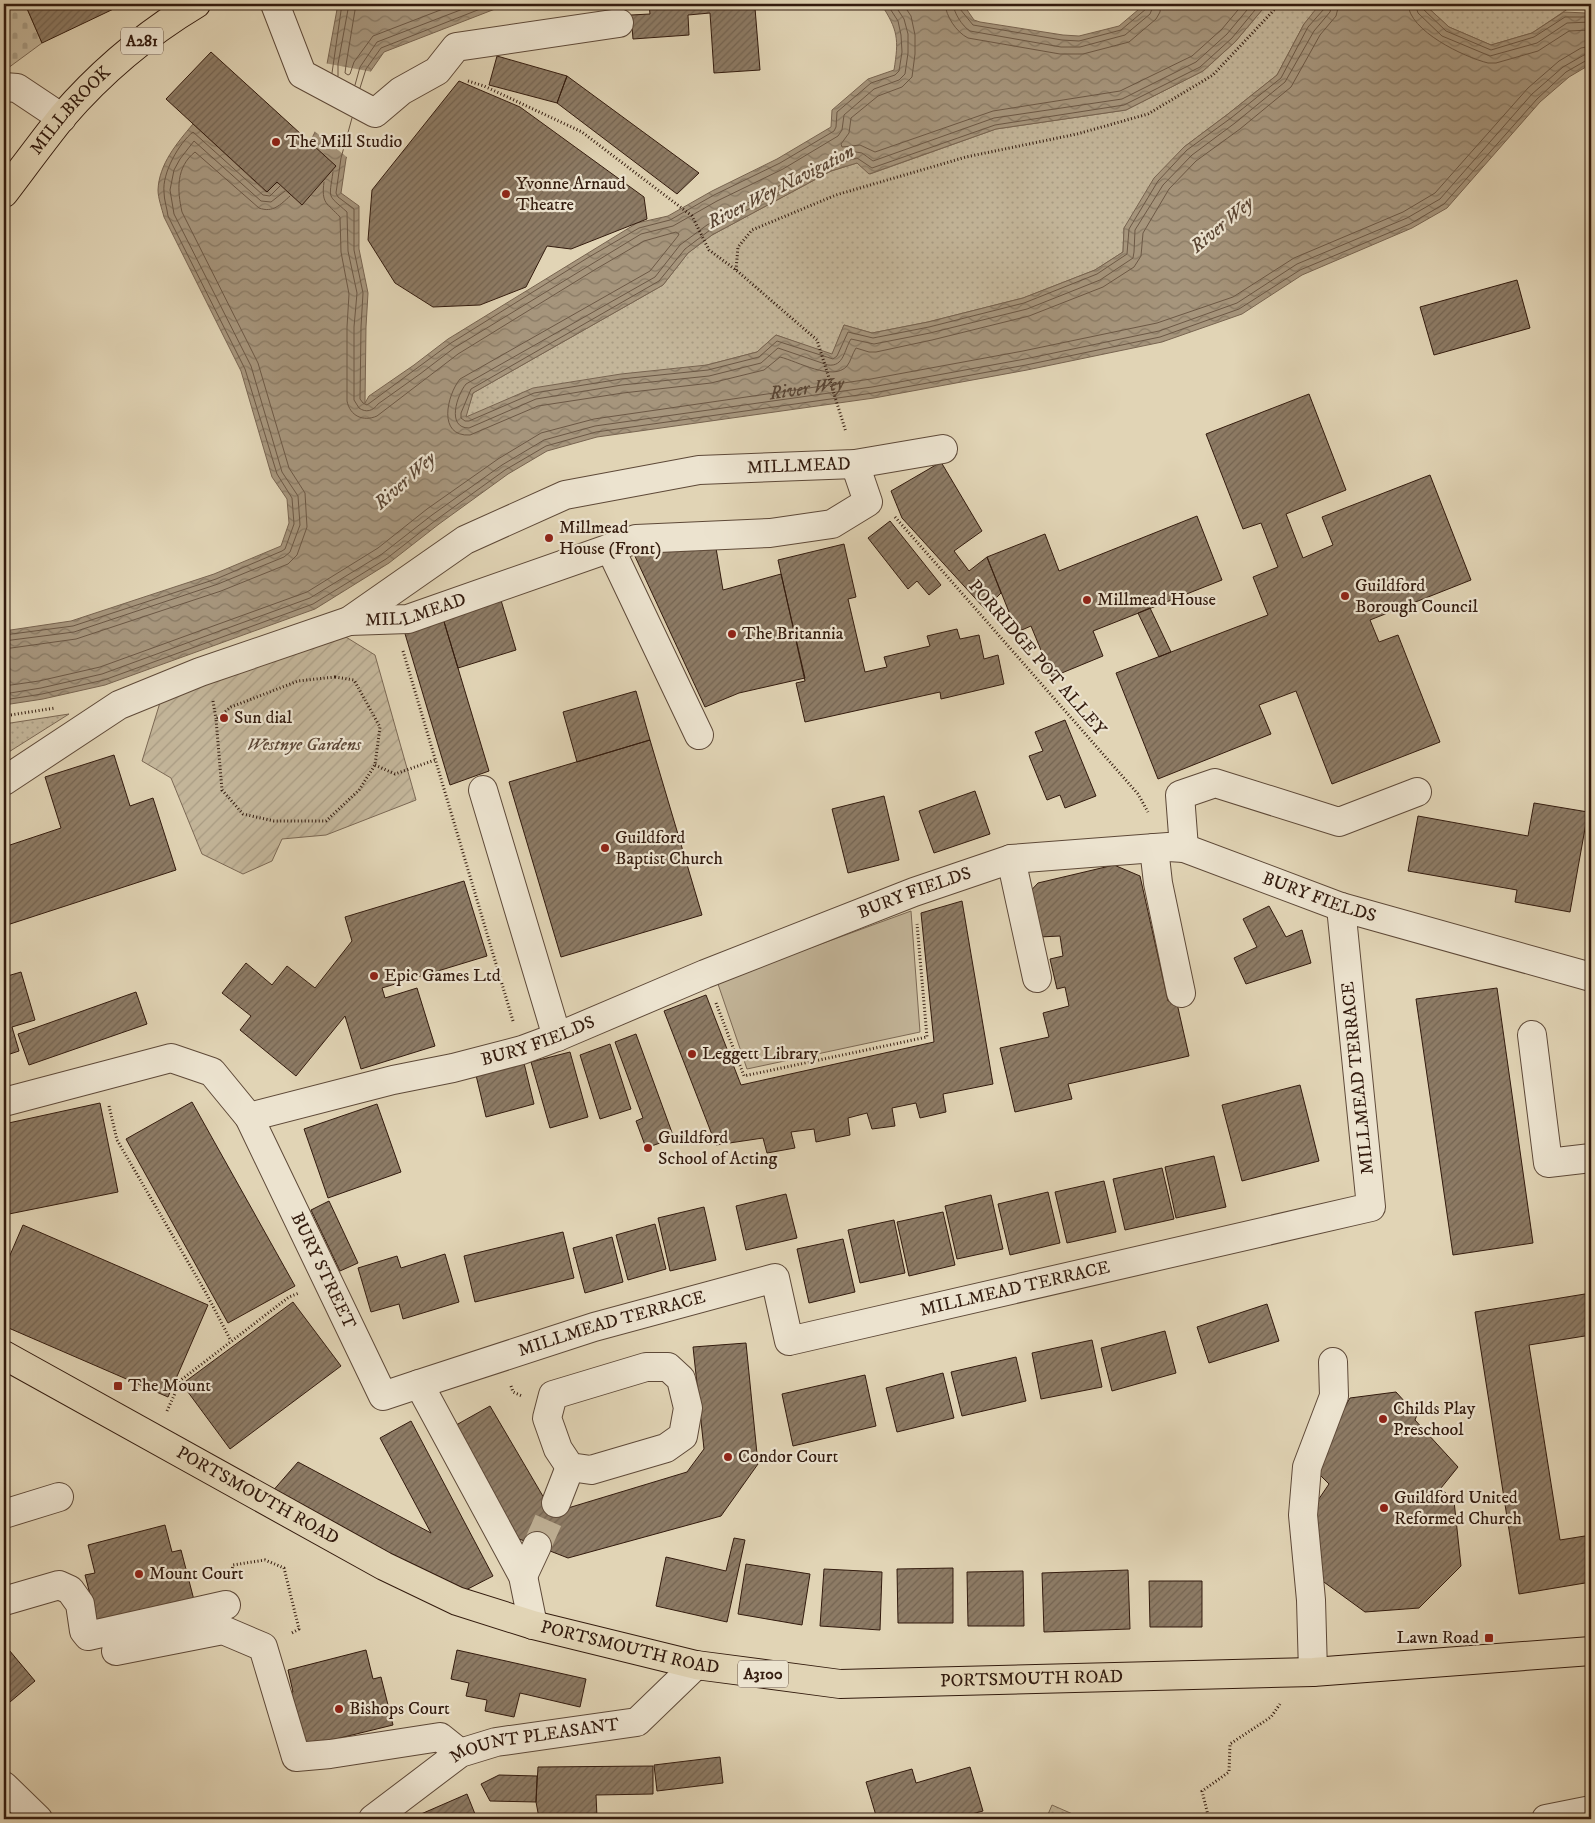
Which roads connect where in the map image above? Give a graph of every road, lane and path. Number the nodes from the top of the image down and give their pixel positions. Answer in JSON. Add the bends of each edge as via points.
{"nodes":[{"id":1,"x":196,"y":4,"type":"edge"},
{"id":2,"x":275,"y":4,"type":"edge"},
{"id":3,"x":1282,"y":4,"type":"edge"},
{"id":4,"x":619,"y":23,"type":"dead end"},
{"id":5,"x":437,"y":71,"type":"junction"},
{"id":6,"x":4,"y":87,"type":"edge"},
{"id":7,"x":62,"y":118,"type":"junction"},
{"id":8,"x":4,"y":193,"type":"edge"},
{"id":9,"x":736,"y":270,"type":"junction"},
{"id":10,"x":840,"y":413,"type":"dead end"},
{"id":11,"x":943,"y":449,"type":"dead end"},
{"id":12,"x":855,"y":464,"type":"junction"},
{"id":13,"x":868,"y":502,"type":"junction"},
{"id":14,"x":610,"y":548,"type":"junction"},
{"id":15,"x":393,"y":619,"type":"junction"},
{"id":16,"x":349,"y":621,"type":"junction"},
{"id":17,"x":699,"y":735,"type":"dead end"},
{"id":18,"x":435,"y":760,"type":"junction"},
{"id":19,"x":375,"y":764,"type":"junction"},
{"id":20,"x":4,"y":781,"type":"edge"},
{"id":21,"x":483,"y":790,"type":"dead end"},
{"id":22,"x":1417,"y":792,"type":"dead end"},
{"id":23,"x":1169,"y":847,"type":"junction"},
{"id":24,"x":1011,"y":860,"type":"junction"},
{"id":25,"x":914,"y":892,"type":"junction"},
{"id":26,"x":1341,"y":907,"type":"junction"},
{"id":27,"x":705,"y":974,"type":"junction"},
{"id":28,"x":1591,"y":977,"type":"edge"},
{"id":29,"x":1037,"y":978,"type":"dead end"},
{"id":30,"x":1181,"y":993,"type":"dead end"},
{"id":31,"x":1532,"y":1035,"type":"dead end"},
{"id":32,"x":558,"y":1037,"type":"junction"},
{"id":33,"x":522,"y":1050,"type":"junction"},
{"id":34,"x":102,"y":1076,"type":"junction"},
{"id":35,"x":4,"y":1102,"type":"edge"},
{"id":36,"x":249,"y":1117,"type":"junction"},
{"id":37,"x":1591,"y":1158,"type":"edge"},
{"id":38,"x":327,"y":1280,"type":"junction"},
{"id":39,"x":231,"y":1341,"type":"junction"},
{"id":40,"x":4,"y":1356,"type":"edge"},
{"id":41,"x":1333,"y":1362,"type":"dead end"},
{"id":42,"x":419,"y":1384,"type":"junction"},
{"id":43,"x":166,"y":1412,"type":"dead end"},
{"id":44,"x":570,"y":1467,"type":"junction"},
{"id":45,"x":59,"y":1497,"type":"dead end"},
{"id":46,"x":556,"y":1503,"type":"tunnel mouth"},
{"id":47,"x":4,"y":1514,"type":"edge"},
{"id":48,"x":537,"y":1546,"type":"tunnel mouth"},
{"id":49,"x":233,"y":1565,"type":"dead end"},
{"id":50,"x":523,"y":1576,"type":"junction"},
{"id":51,"x":4,"y":1601,"type":"edge"},
{"id":52,"x":226,"y":1605,"type":"dead end"},
{"id":53,"x":533,"y":1625,"type":"junction"},
{"id":54,"x":263,"y":1647,"type":"junction"},
{"id":55,"x":116,"y":1651,"type":"dead end"},
{"id":56,"x":1591,"y":1651,"type":"edge"},
{"id":57,"x":696,"y":1664,"type":"junction"},
{"id":58,"x":1313,"y":1672,"type":"junction"},
{"id":59,"x":1281,"y":1703,"type":"dead end"},
{"id":60,"x":460,"y":1753,"type":"junction"},
{"id":61,"x":4,"y":1786,"type":"edge"},
{"id":62,"x":1591,"y":1810,"type":"edge"},
{"id":63,"x":38,"y":1819,"type":"edge"},
{"id":64,"x":373,"y":1819,"type":"edge"},
{"id":65,"x":1209,"y":1819,"type":"edge"},
{"id":66,"x":1546,"y":1819,"type":"edge"}],
"edges":[{"from":1,"to":7,"type":"main road","name":"MILLBROOK","number":"A281","via":[[147,37],[92,85]]},
{"from":2,"to":5,"type":"street","via":[[302,74],[375,113],[401,91]]},
{"from":3,"to":9,"type":"path","via":[[1214,75],[1148,114],[1077,134],[966,157],[836,194],[752,230],[738,247]]},
{"from":4,"to":5,"type":"street","via":[[456,47]]},
{"from":5,"to":9,"type":"path","via":[[484,86],[582,132],[692,216],[709,250]]},
{"from":6,"to":7,"type":"street","via":[[17,88]]},
{"from":7,"to":8,"type":"main road","name":"MILLBROOK","number":"A281"},
{"from":9,"to":10,"type":"path","via":[[817,340]]},
{"from":11,"to":12,"type":"street"},
{"from":12,"to":13,"type":"street","name":"MILLMEAD"},
{"from":12,"to":16,"type":"street","name":"MILLMEAD","via":[[699,470],[565,495],[465,540]]},
{"from":13,"to":14,"type":"street","name":"MILLMEAD","via":[[832,524],[770,534],[636,539]]},
{"from":13,"to":23,"type":"path","name":"PORRIDGE POT ALLEY","via":[[893,515],[1132,787]]},
{"from":14,"to":15,"type":"street","name":"MILLMEAD","via":[[408,619]]},
{"from":14,"to":17,"type":"street"},
{"from":15,"to":16,"type":"street","name":"MILLMEAD"},
{"from":15,"to":18,"type":"path"},
{"from":16,"to":20,"type":"street","name":"MILLMEAD","via":[[200,672],[119,705]]},
{"from":18,"to":19,"type":"path","via":[[395,774]]},
{"from":18,"to":33,"type":"path"},
{"from":19,"to":19,"type":"path","via":[[359,790],[326,820],[274,821],[243,814],[222,790],[216,719],[231,707],[298,682],[335,677],[354,680],[380,727]]},
{"from":21,"to":32,"type":"street"},
{"from":22,"to":23,"type":"street","via":[[1339,822],[1215,783],[1180,796]]},
{"from":23,"to":24,"type":"street","name":"BURY FIELDS"},
{"from":23,"to":26,"type":"street","name":"BURY FIELDS"},
{"from":23,"to":30,"type":"street","via":[[1158,882]]},
{"from":24,"to":25,"type":"street","name":"BURY FIELDS"},
{"from":24,"to":29,"type":"street"},
{"from":25,"to":27,"type":"street","name":"BURY FIELDS"},
{"from":25,"to":27,"type":"path","via":[[927,1036],[744,1076]]},
{"from":26,"to":28,"type":"street","name":"BURY FIELDS"},
{"from":26,"to":42,"type":"street","name":"MILLMEAD TERRACE","via":[[1371,1207],[789,1341],[775,1278],[594,1327]]},
{"from":27,"to":32,"type":"street","name":"BURY FIELDS"},
{"from":31,"to":37,"type":"street","via":[[1548,1163]]},
{"from":32,"to":33,"type":"street","name":"BURY FIELDS"},
{"from":33,"to":36,"type":"street","name":"BURY FIELDS"},
{"from":34,"to":35,"type":"street","name":"BURY STREET"},
{"from":34,"to":36,"type":"street","name":"BURY STREET","via":[[171,1058],[212,1072]]},
{"from":34,"to":39,"type":"path","via":[[116,1140]]},
{"from":36,"to":38,"type":"street","name":"BURY STREET"},
{"from":38,"to":39,"type":"path","via":[[289,1297]]},
{"from":38,"to":42,"type":"street","name":"BURY STREET","via":[[383,1396]]},
{"from":39,"to":43,"type":"path","via":[[180,1380]]},
{"from":40,"to":53,"type":"main road","name":"PORTSMOUTH ROAD","number":"A3100","via":[[384,1566],[457,1601]]},
{"from":41,"to":58,"type":"street","via":[[1334,1396],[1307,1467],[1303,1515],[1311,1600]]},
{"from":42,"to":50,"type":"street"},
{"from":44,"to":44,"type":"street","via":[[591,1470],[666,1448],[683,1436],[688,1408],[681,1379],[668,1368],[646,1367],[554,1395],[547,1418],[558,1449]]},
{"from":44,"to":46,"type":"street"},
{"from":45,"to":47,"type":"street"},
{"from":48,"to":50,"type":"street"},
{"from":49,"to":54,"type":"path","via":[[264,1560],[284,1568],[299,1629]]},
{"from":50,"to":53,"type":"street"},
{"from":51,"to":52,"type":"street","via":[[59,1585],[70,1590],[80,1604],[84,1631],[88,1636]]},
{"from":53,"to":57,"type":"main road","name":"PORTSMOUTH ROAD","number":"A3100"},
{"from":54,"to":55,"type":"street","via":[[223,1630]]},
{"from":54,"to":60,"type":"street","via":[[296,1756],[440,1737]]},
{"from":56,"to":58,"type":"main road","name":"PORTSMOUTH ROAD","number":"A3100"},
{"from":57,"to":58,"type":"main road","name":"PORTSMOUTH ROAD","number":"A3100","via":[[840,1684]]},
{"from":57,"to":60,"type":"street","name":"MOUNT PLEASANT","via":[[637,1722],[496,1742]]},
{"from":59,"to":65,"type":"path","via":[[1271,1717],[1230,1744],[1229,1772],[1202,1791]]},
{"from":60,"to":64,"type":"street","name":"MOUNT PLEASANT"},
{"from":61,"to":63,"type":"street"},
{"from":62,"to":66,"type":"street"}]}
